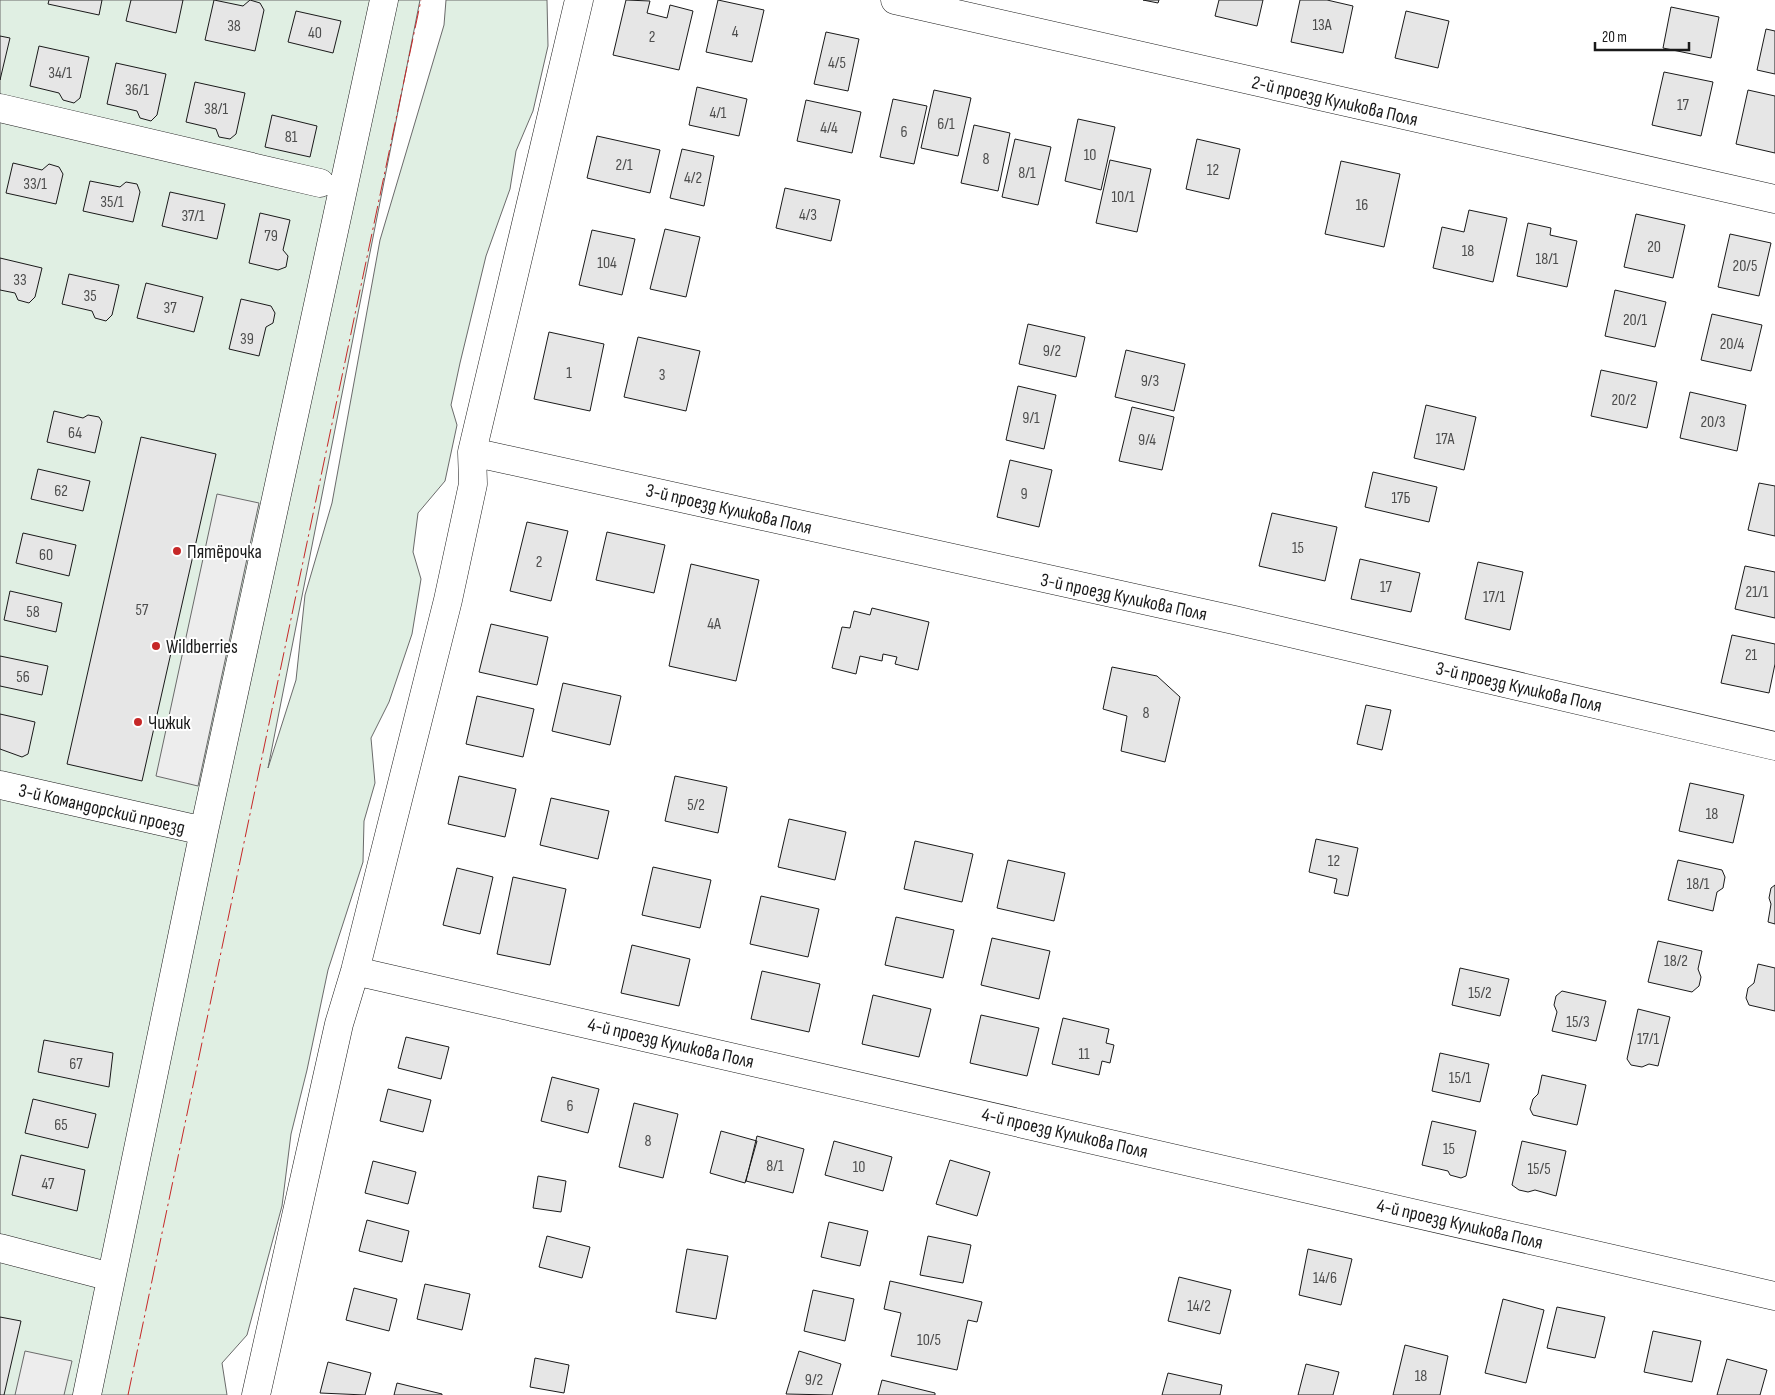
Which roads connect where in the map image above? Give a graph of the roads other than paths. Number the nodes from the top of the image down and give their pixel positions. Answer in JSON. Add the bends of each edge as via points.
{"nodes":[{"id":1,"x":384,"y":0,"type":"edge"},
{"id":2,"x":579,"y":0,"type":"edge"},
{"id":3,"x":894,"y":0,"type":"edge"},
{"id":4,"x":0,"y":108,"type":"edge"},
{"id":5,"x":320,"y":183,"type":"dead end"},
{"id":6,"x":1775,"y":199,"type":"edge"},
{"id":7,"x":472,"y":452,"type":"junction"},
{"id":8,"x":1775,"y":746,"type":"edge"},
{"id":9,"x":0,"y":785,"type":"edge"},
{"id":10,"x":204,"y":832,"type":"junction"},
{"id":11,"x":355,"y":971,"type":"junction"},
{"id":12,"x":0,"y":1248,"type":"edge"},
{"id":13,"x":111,"y":1277,"type":"junction"},
{"id":14,"x":1775,"y":1296,"type":"edge"},
{"id":15,"x":87,"y":1395,"type":"edge"},
{"id":16,"x":256,"y":1395,"type":"edge"}],
"edges":[{"from":1,"to":10,"type":"street"},
{"from":2,"to":7,"type":"street"},
{"from":3,"to":6,"type":"street","name":"2-й проезд Куликова Поля"},
{"from":4,"to":5,"type":"street"},
{"from":7,"to":8,"type":"street","name":"3-й проезд Куликова Поля","via":[[1234,620]]},
{"from":7,"to":11,"type":"street","via":[[473,484],[448,600]]},
{"from":9,"to":10,"type":"street","name":"3-й Командорский проезд"},
{"from":10,"to":13,"type":"street"},
{"from":11,"to":14,"type":"street","name":"4-й проезд Куликова Поля"},
{"from":11,"to":16,"type":"street","via":[[339,1024]]},
{"from":12,"to":13,"type":"street"},
{"from":13,"to":15,"type":"street"}]}
